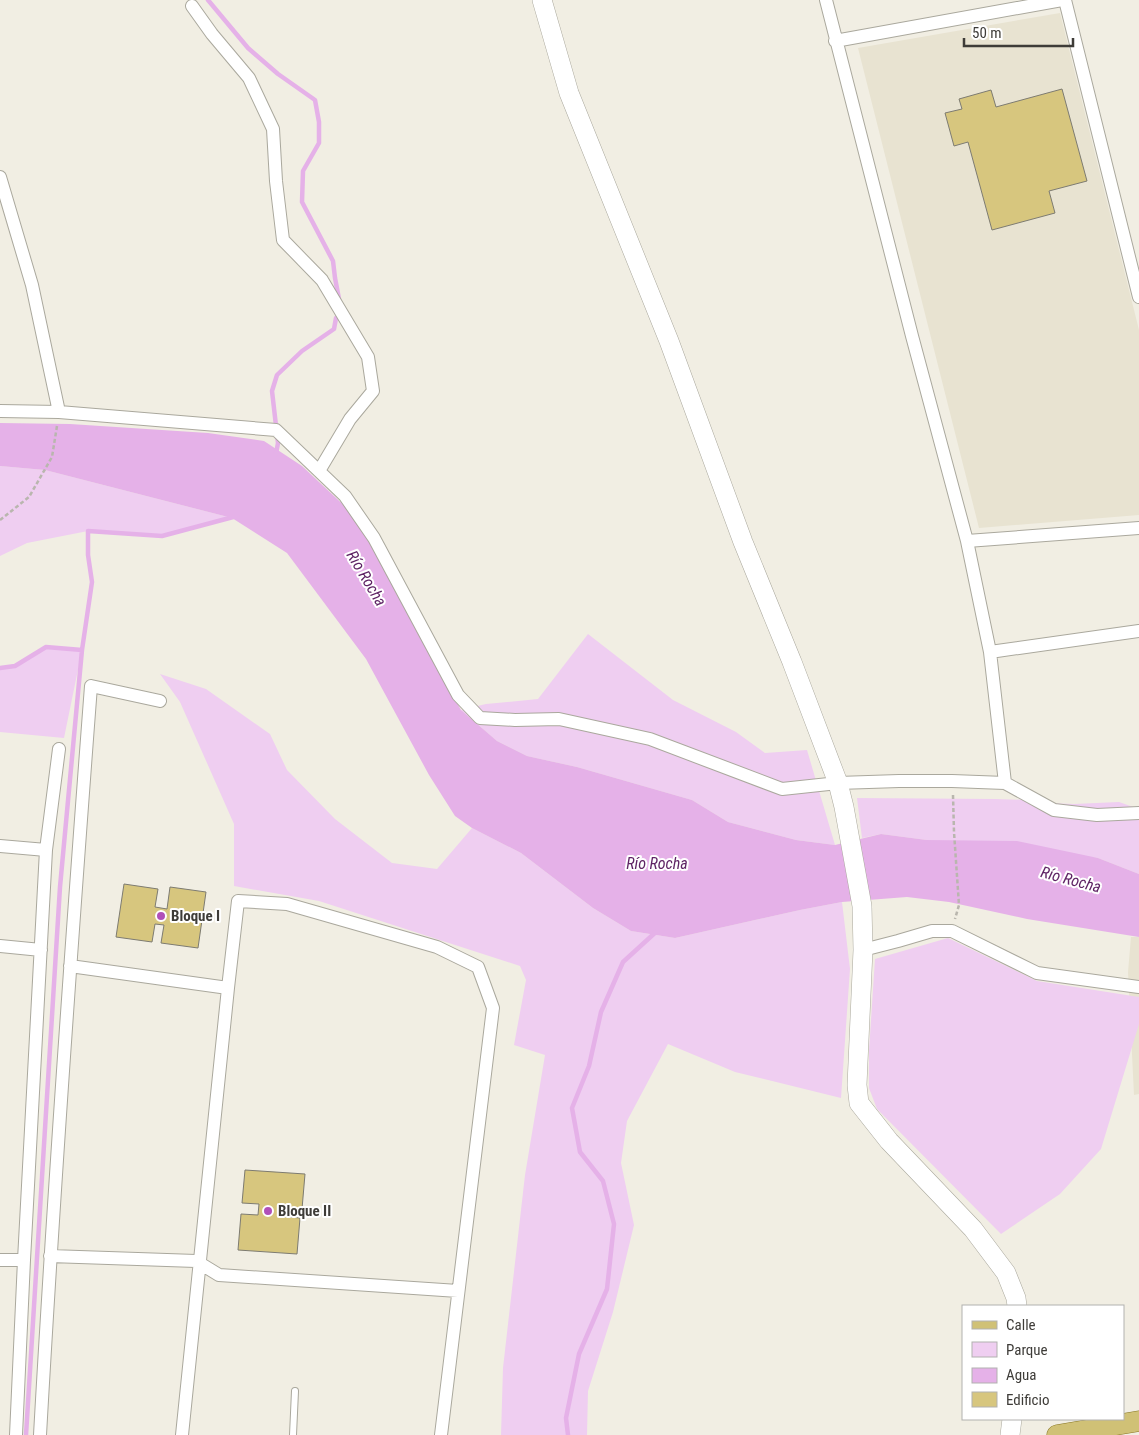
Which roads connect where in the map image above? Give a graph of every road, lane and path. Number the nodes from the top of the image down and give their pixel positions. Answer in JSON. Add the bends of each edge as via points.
{"nodes":[{"id":1,"x":542,"y":0,"type":"edge"},
{"id":2,"x":826,"y":0,"type":"edge"},
{"id":3,"x":1064,"y":0,"type":"edge"},
{"id":4,"x":192,"y":6,"type":"dead end"},
{"id":5,"x":835,"y":41,"type":"junction"},
{"id":6,"x":0,"y":177,"type":"edge"},
{"id":7,"x":1139,"y":296,"type":"edge"},
{"id":8,"x":0,"y":411,"type":"edge"},
{"id":9,"x":60,"y":412,"type":"junction"},
{"id":10,"x":319,"y":471,"type":"junction"},
{"id":11,"x":0,"y":520,"type":"edge"},
{"id":12,"x":1139,"y":528,"type":"edge"},
{"id":13,"x":968,"y":541,"type":"junction"},
{"id":14,"x":1139,"y":631,"type":"edge"},
{"id":15,"x":990,"y":652,"type":"junction"},
{"id":16,"x":160,"y":701,"type":"dead end"},
{"id":17,"x":59,"y":749,"type":"dead end"},
{"id":18,"x":952,"y":781,"type":"junction"},
{"id":19,"x":838,"y":783,"type":"junction"},
{"id":20,"x":1006,"y":784,"type":"junction"},
{"id":21,"x":1139,"y":813,"type":"edge"},
{"id":22,"x":0,"y":846,"type":"edge"},
{"id":23,"x":46,"y":850,"type":"junction"},
{"id":24,"x":959,"y":905,"type":"dead end"},
{"id":25,"x":0,"y":946,"type":"edge"},
{"id":26,"x":41,"y":950,"type":"junction"},
{"id":27,"x":863,"y":950,"type":"junction"},
{"id":28,"x":70,"y":966,"type":"junction"},
{"id":29,"x":1139,"y":987,"type":"edge"},
{"id":30,"x":228,"y":988,"type":"junction"},
{"id":31,"x":50,"y":1256,"type":"junction"},
{"id":32,"x":0,"y":1260,"type":"edge"},
{"id":33,"x":24,"y":1260,"type":"junction"},
{"id":34,"x":200,"y":1263,"type":"junction"},
{"id":35,"x":458,"y":1291,"type":"junction"},
{"id":36,"x":1017,"y":1305,"type":"edge"},
{"id":37,"x":295,"y":1391,"type":"dead end"},
{"id":38,"x":1012,"y":1420,"type":"edge"},
{"id":39,"x":1139,"y":1421,"type":"edge"},
{"id":40,"x":16,"y":1435,"type":"edge"},
{"id":41,"x":40,"y":1435,"type":"edge"},
{"id":42,"x":182,"y":1435,"type":"edge"},
{"id":43,"x":293,"y":1435,"type":"edge"},
{"id":44,"x":440,"y":1435,"type":"edge"},
{"id":45,"x":1010,"y":1435,"type":"edge"},
{"id":46,"x":1057,"y":1435,"type":"edge"}],
"edges":[{"from":1,"to":19,"type":"main road","via":[[568,93],[669,341]]},
{"from":2,"to":5,"type":"street"},
{"from":3,"to":5,"type":"street"},
{"from":3,"to":7,"type":"street"},
{"from":4,"to":10,"type":"street","via":[[249,78],[273,129],[283,240],[322,280],[368,357],[373,392],[350,419]]},
{"from":5,"to":13,"type":"street"},
{"from":6,"to":9,"type":"street","via":[[32,285]]},
{"from":8,"to":9,"type":"street"},
{"from":9,"to":10,"type":"street","via":[[276,430]]},
{"from":9,"to":11,"type":"path","via":[[52,457],[29,497]]},
{"from":10,"to":19,"type":"street","via":[[345,496],[374,538],[458,695],[480,718],[559,719],[650,739],[782,789]]},
{"from":12,"to":13,"type":"street"},
{"from":13,"to":15,"type":"street"},
{"from":14,"to":15,"type":"street"},
{"from":15,"to":20,"type":"street"},
{"from":16,"to":28,"type":"street","via":[[91,686]]},
{"from":17,"to":23,"type":"street"},
{"from":18,"to":19,"type":"street"},
{"from":18,"to":20,"type":"street"},
{"from":18,"to":24,"type":"path"},
{"from":19,"to":27,"type":"main road","via":[[862,906]]},
{"from":20,"to":21,"type":"street","via":[[1054,810],[1097,815]]},
{"from":22,"to":23,"type":"street"},
{"from":23,"to":26,"type":"street"},
{"from":25,"to":26,"type":"street"},
{"from":26,"to":33,"type":"street"},
{"from":27,"to":29,"type":"street","via":[[932,931],[952,931],[1037,972]]},
{"from":27,"to":36,"type":"main road","via":[[859,1103],[889,1141],[973,1230],[1006,1273]]},
{"from":28,"to":30,"type":"street"},
{"from":28,"to":31,"type":"street"},
{"from":30,"to":34,"type":"street"},
{"from":30,"to":35,"type":"street","via":[[238,901],[287,904],[437,947],[478,967],[493,1008]]},
{"from":31,"to":34,"type":"street"},
{"from":31,"to":41,"type":"street"},
{"from":32,"to":33,"type":"street"},
{"from":33,"to":40,"type":"street"},
{"from":34,"to":35,"type":"street","via":[[220,1275]]},
{"from":34,"to":42,"type":"street"},
{"from":35,"to":44,"type":"street"},
{"from":37,"to":43,"type":"lane"},
{"from":38,"to":45,"type":"main road"},
{"from":39,"to":46,"type":"main road"}]}
